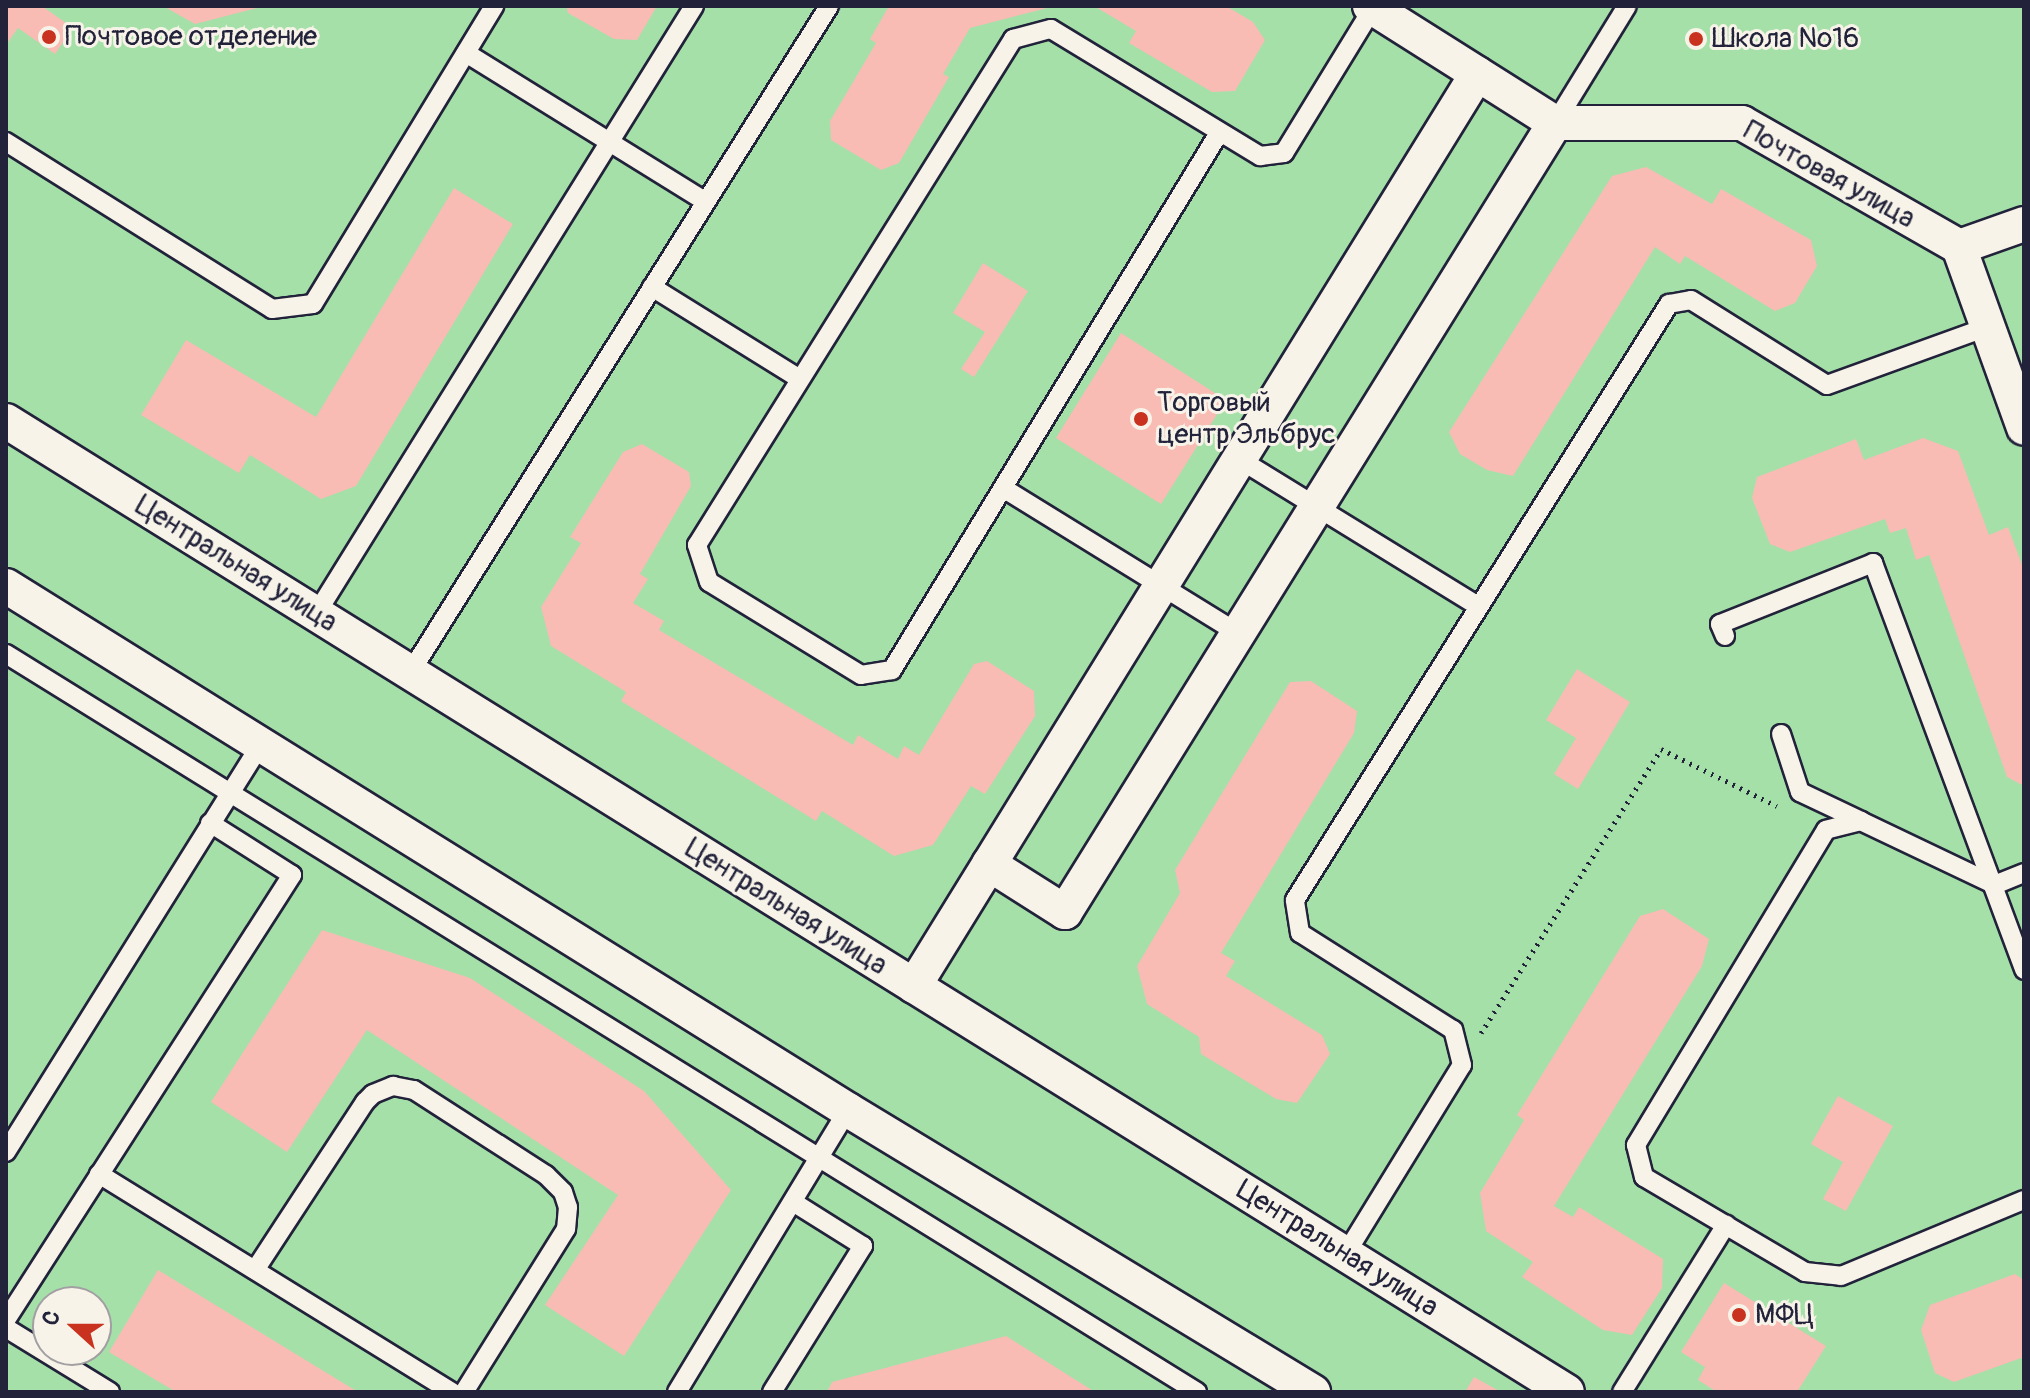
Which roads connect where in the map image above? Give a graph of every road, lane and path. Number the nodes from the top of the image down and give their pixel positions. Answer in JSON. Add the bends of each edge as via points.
{"nodes":[{"id":1,"x":494,"y":6,"type":"edge"},
{"id":2,"x":694,"y":6,"type":"edge"},
{"id":3,"x":829,"y":6,"type":"edge"},
{"id":4,"x":1627,"y":6,"type":"edge"},
{"id":5,"x":1372,"y":7,"type":"edge"},
{"id":6,"x":466,"y":53,"type":"junction"},
{"id":7,"x":1477,"y":74,"type":"junction"},
{"id":8,"x":1555,"y":123,"type":"junction"},
{"id":9,"x":1219,"y":133,"type":"junction"},
{"id":10,"x":6,"y":142,"type":"edge"},
{"id":11,"x":610,"y":143,"type":"junction"},
{"id":12,"x":706,"y":202,"type":"junction"},
{"id":13,"x":2024,"y":224,"type":"edge"},
{"id":14,"x":1959,"y":247,"type":"junction"},
{"id":15,"x":652,"y":287,"type":"junction"},
{"id":16,"x":1987,"y":327,"type":"junction"},
{"id":17,"x":800,"y":379,"type":"junction"},
{"id":18,"x":6,"y":421,"type":"edge"},
{"id":19,"x":2024,"y":428,"type":"edge"},
{"id":20,"x":1239,"y":459,"type":"junction"},
{"id":21,"x":1003,"y":488,"type":"junction"},
{"id":22,"x":1316,"y":507,"type":"junction"},
{"id":23,"x":1161,"y":585,"type":"junction"},
{"id":24,"x":6,"y":586,"type":"edge"},
{"id":25,"x":1478,"y":606,"type":"junction"},
{"id":26,"x":316,"y":614,"type":"junction"},
{"id":27,"x":1238,"y":633,"type":"junction"},
{"id":28,"x":1725,"y":636,"type":"dead end"},
{"id":29,"x":6,"y":654,"type":"edge"},
{"id":30,"x":410,"y":673,"type":"junction"},
{"id":31,"x":1781,"y":734,"type":"dead end"},
{"id":32,"x":260,"y":745,"type":"junction"},
{"id":33,"x":229,"y":793,"type":"junction"},
{"id":34,"x":1861,"y":821,"type":"junction"},
{"id":35,"x":210,"y":823,"type":"junction"},
{"id":36,"x":1826,"y":830,"type":"junction"},
{"id":37,"x":989,"y":864,"type":"junction"},
{"id":38,"x":2024,"y":873,"type":"edge"},
{"id":39,"x":1995,"y":885,"type":"junction"},
{"id":40,"x":2024,"y":970,"type":"edge"},
{"id":41,"x":914,"y":986,"type":"junction"},
{"id":42,"x":1462,"y":1065,"type":"junction"},
{"id":43,"x":848,"y":1110,"type":"junction"},
{"id":44,"x":6,"y":1152,"type":"edge"},
{"id":45,"x":820,"y":1158,"type":"junction"},
{"id":46,"x":99,"y":1174,"type":"junction"},
{"id":47,"x":2024,"y":1200,"type":"edge"},
{"id":48,"x":793,"y":1202,"type":"junction"},
{"id":49,"x":1726,"y":1225,"type":"junction"},
{"id":50,"x":1345,"y":1255,"type":"junction"},
{"id":51,"x":255,"y":1270,"type":"junction"},
{"id":52,"x":6,"y":1320,"type":"edge"},
{"id":53,"x":6,"y":1328,"type":"edge"},
{"id":54,"x":110,"y":1392,"type":"edge"},
{"id":55,"x":452,"y":1392,"type":"edge"},
{"id":56,"x":464,"y":1392,"type":"edge"},
{"id":57,"x":677,"y":1392,"type":"edge"},
{"id":58,"x":772,"y":1392,"type":"edge"},
{"id":59,"x":1197,"y":1392,"type":"edge"},
{"id":60,"x":1313,"y":1392,"type":"edge"},
{"id":61,"x":1567,"y":1392,"type":"edge"},
{"id":62,"x":1622,"y":1392,"type":"edge"}],
"edges":[{"from":1,"to":6,"type":"lane"},
{"from":2,"to":11,"type":"lane"},
{"from":3,"to":12,"type":"lane"},
{"from":4,"to":8,"type":"lane"},
{"from":5,"to":7,"type":"street"},
{"from":5,"to":9,"type":"lane","via":[[1284,153],[1260,156]]},
{"from":6,"to":10,"type":"lane","via":[[313,304],[272,309]]},
{"from":6,"to":11,"type":"lane"},
{"from":7,"to":8,"type":"street"},
{"from":7,"to":20,"type":"street"},
{"from":8,"to":14,"type":"street","name":"Почтовая улица","via":[[1742,123]]},
{"from":8,"to":22,"type":"street"},
{"from":9,"to":17,"type":"lane","via":[[1051,29],[1013,39]]},
{"from":9,"to":21,"type":"lane"},
{"from":11,"to":12,"type":"lane"},
{"from":11,"to":26,"type":"lane"},
{"from":12,"to":15,"type":"lane"},
{"from":13,"to":14,"type":"street"},
{"from":14,"to":16,"type":"street"},
{"from":15,"to":17,"type":"lane"},
{"from":15,"to":30,"type":"lane"},
{"from":16,"to":19,"type":"street"},
{"from":16,"to":25,"type":"lane","via":[[1827,385],[1691,300],[1669,304]]},
{"from":17,"to":21,"type":"lane","via":[[697,545],[709,582],[861,675],[892,670]]},
{"from":18,"to":26,"type":"street","name":"Центральная улица"},
{"from":20,"to":22,"type":"lane"},
{"from":20,"to":23,"type":"street"},
{"from":21,"to":23,"type":"lane"},
{"from":22,"to":25,"type":"lane"},
{"from":22,"to":27,"type":"street"},
{"from":23,"to":27,"type":"lane"},
{"from":23,"to":37,"type":"street"},
{"from":24,"to":32,"type":"street"},
{"from":25,"to":42,"type":"lane","via":[[1295,900],[1300,933],[1453,1030]]},
{"from":26,"to":30,"type":"street","name":"Центральная улица"},
{"from":27,"to":37,"type":"street","via":[[1065,912]]},
{"from":28,"to":39,"type":"lane","via":[[1720,624],[1873,563]]},
{"from":29,"to":33,"type":"lane"},
{"from":30,"to":41,"type":"street","name":"Центральная улица"},
{"from":31,"to":34,"type":"lane","via":[[1800,792]]},
{"from":32,"to":33,"type":"lane"},
{"from":32,"to":43,"type":"street"},
{"from":33,"to":35,"type":"lane"},
{"from":33,"to":45,"type":"lane"},
{"from":34,"to":36,"type":"lane"},
{"from":34,"to":39,"type":"lane"},
{"from":35,"to":44,"type":"lane"},
{"from":35,"to":46,"type":"lane","via":[[292,875]]},
{"from":36,"to":42,"type":"path","via":[[1661,749]]},
{"from":36,"to":49,"type":"lane","via":[[1636,1145],[1644,1177]]},
{"from":37,"to":41,"type":"street"},
{"from":38,"to":39,"type":"lane"},
{"from":39,"to":40,"type":"lane"},
{"from":41,"to":50,"type":"street","name":"Центральная улица"},
{"from":42,"to":50,"type":"lane"},
{"from":43,"to":45,"type":"lane"},
{"from":43,"to":60,"type":"street"},
{"from":45,"to":48,"type":"lane"},
{"from":45,"to":59,"type":"lane"},
{"from":46,"to":51,"type":"lane"},
{"from":46,"to":52,"type":"lane"},
{"from":47,"to":49,"type":"lane","via":[[1841,1276],[1805,1272]]},
{"from":48,"to":57,"type":"lane"},
{"from":48,"to":58,"type":"lane","via":[[863,1246]]},
{"from":49,"to":62,"type":"lane"},
{"from":50,"to":61,"type":"street","name":"Центральная улица"},
{"from":51,"to":55,"type":"lane"},
{"from":51,"to":56,"type":"lane","via":[[365,1102],[393,1086],[414,1090],[546,1175],[563,1192],[568,1207],[566,1229]]},
{"from":53,"to":54,"type":"lane"}]}
